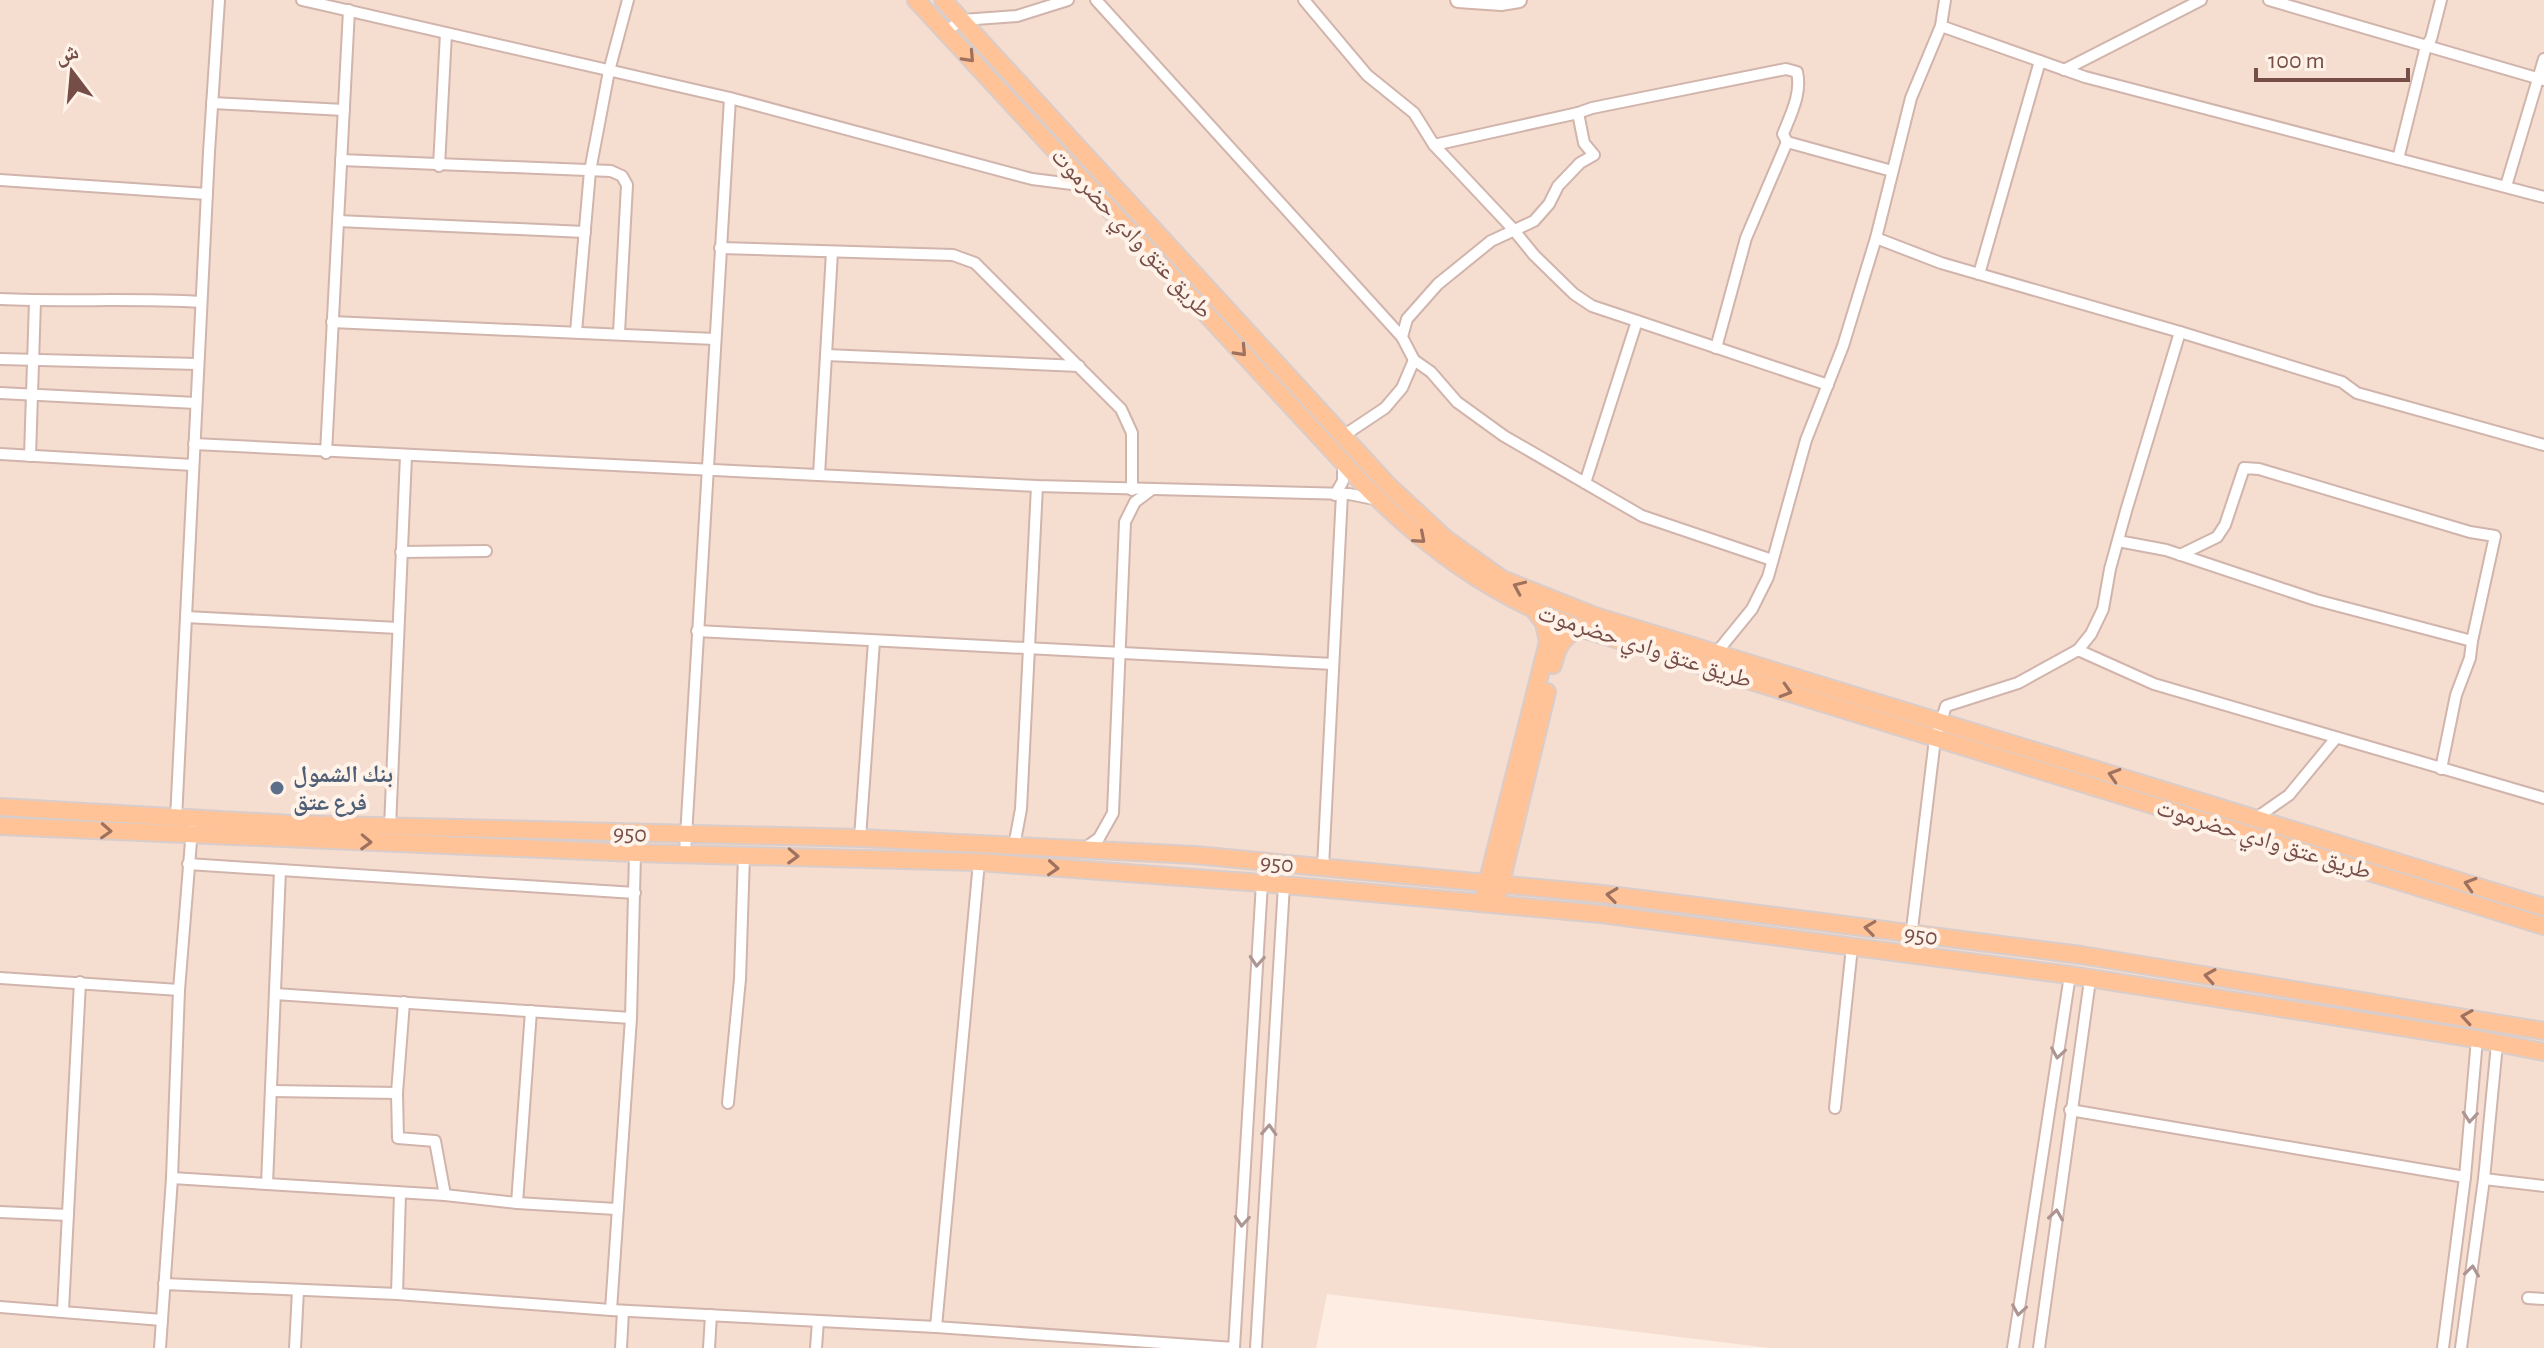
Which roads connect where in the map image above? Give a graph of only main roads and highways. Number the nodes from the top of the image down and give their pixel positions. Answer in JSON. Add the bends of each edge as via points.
{"nodes":[{"id":1,"x":916,"y":0,"type":"edge"},
{"id":2,"x":943,"y":0,"type":"edge"},
{"id":3,"x":1452,"y":554,"type":"junction"},
{"id":4,"x":1534,"y":610,"type":"junction"},
{"id":5,"x":1580,"y":628,"type":"junction"},
{"id":6,"x":0,"y":807,"type":"edge"},
{"id":7,"x":51,"y":810,"type":"junction"},
{"id":8,"x":187,"y":824,"type":"junction"},
{"id":9,"x":0,"y":826,"type":"edge"},
{"id":10,"x":51,"y":829,"type":"junction"},
{"id":11,"x":1494,"y":883,"type":"junction"},
{"id":12,"x":1489,"y":904,"type":"junction"},
{"id":13,"x":2544,"y":907,"type":"edge"},
{"id":14,"x":2544,"y":926,"type":"edge"},
{"id":15,"x":2544,"y":1031,"type":"edge"},
{"id":16,"x":2544,"y":1052,"type":"edge"}],
"edges":[{"from":1,"to":3,"type":"main road","name":"طريق عتق وادي حضرموت","one_way":true,"via":[[1382,504]]},
{"from":2,"to":3,"type":"main road","name":"طريق عتق وادي حضرموت"},
{"from":3,"to":4,"type":"main road","name":"طريق عتق وادي حضرموت","via":[[1487,586]]},
{"from":13,"to":3,"type":"main road","name":"طريق عتق وادي حضرموت","one_way":true,"via":[[1595,616]]},
{"from":4,"to":5,"type":"main road","name":"طريق عتق وادي حضرموت"},
{"from":4,"to":11,"type":"main road","via":[[1548,642]]},
{"from":5,"to":11,"type":"main road","via":[[1566,636],[1556,652]]},
{"from":5,"to":14,"type":"main road","name":"طريق عتق وادي حضرموت","one_way":true},
{"from":6,"to":7,"type":"main road","name":"950","number":"950"},
{"from":7,"to":8,"type":"main road","name":"950","number":"950"},
{"from":7,"to":10,"type":"main road"},
{"from":10,"to":8,"type":"main road","number":"950","one_way":true},
{"from":8,"to":11,"type":"main road","name":"950","number":"950","via":[[860,838],[1195,855]]},
{"from":8,"to":12,"type":"main road","number":"950","one_way":true,"via":[[635,853],[979,862]]},
{"from":9,"to":10,"type":"main road","number":"950"},
{"from":11,"to":12,"type":"main road"},
{"from":15,"to":11,"type":"main road","name":"950","number":"950","one_way":true,"via":[[2081,955]]},
{"from":12,"to":16,"type":"main road","number":"950","via":[[2070,975]]}]}
